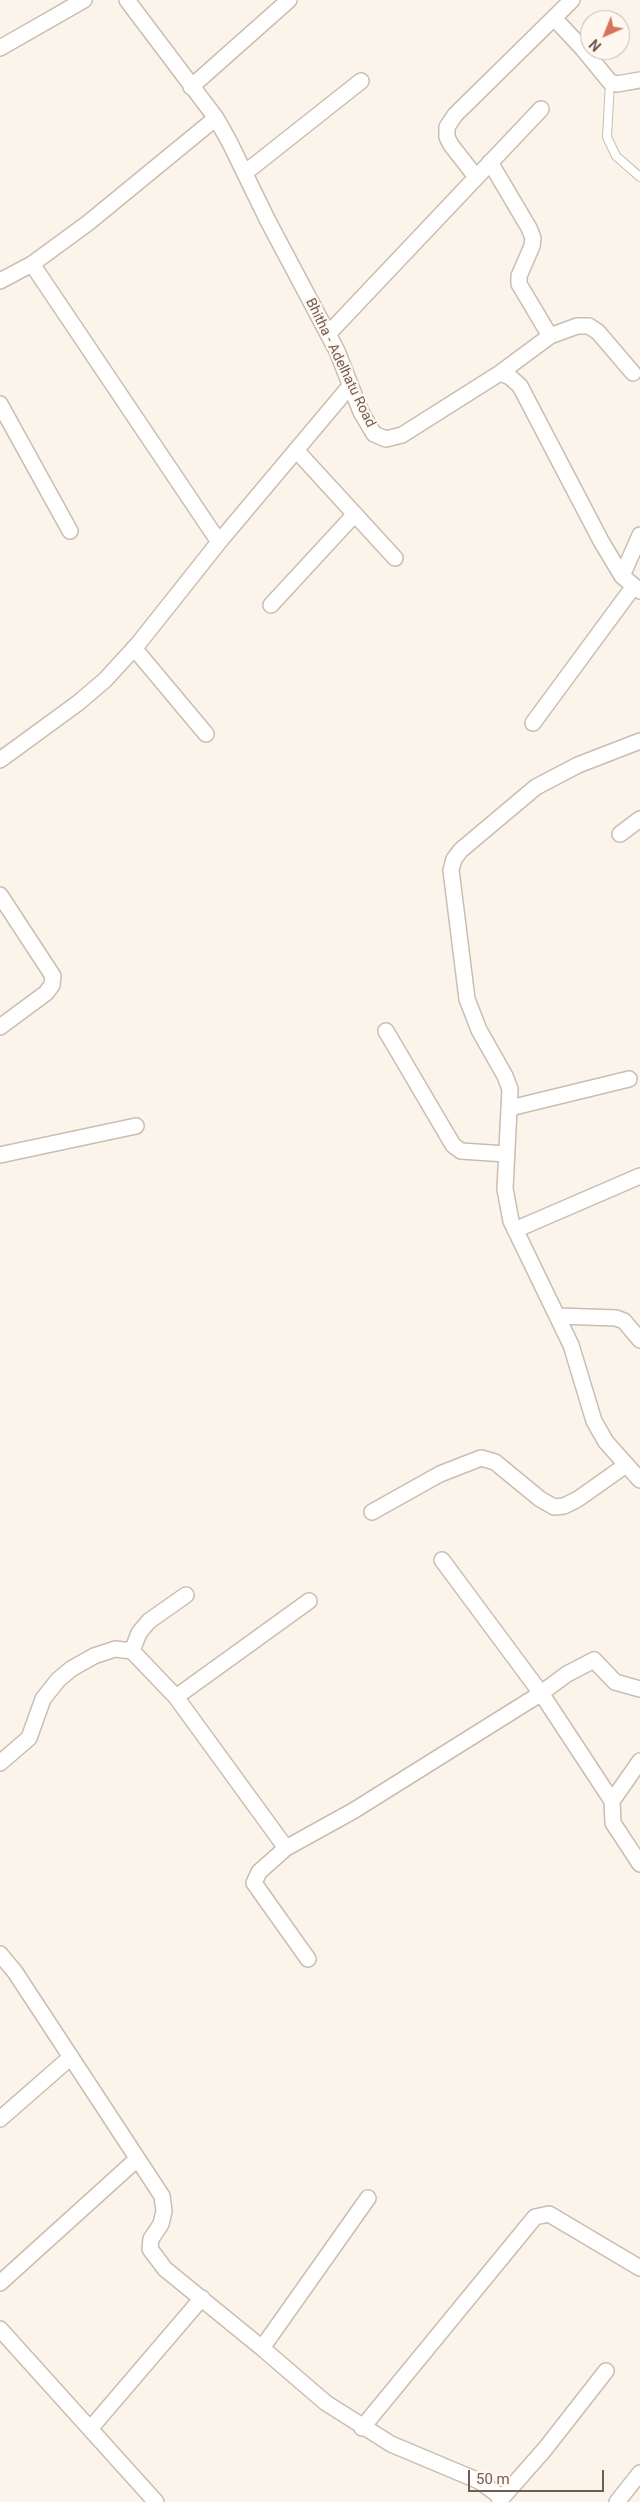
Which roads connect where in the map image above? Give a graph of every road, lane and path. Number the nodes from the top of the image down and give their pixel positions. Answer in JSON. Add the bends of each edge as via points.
{"nodes":[{"id":1,"x":84,"y":0,"type":"edge"},
{"id":2,"x":128,"y":0,"type":"edge"},
{"id":3,"x":289,"y":0,"type":"edge"},
{"id":4,"x":572,"y":0,"type":"edge"},
{"id":5,"x":554,"y":18,"type":"junction"},
{"id":6,"x":0,"y":48,"type":"edge"},
{"id":7,"x":602,"y":73,"type":"junction"},
{"id":8,"x":640,"y":80,"type":"edge"},
{"id":9,"x":361,"y":81,"type":"dead end"},
{"id":10,"x":191,"y":87,"type":"junction"},
{"id":11,"x":541,"y":108,"type":"dead end"},
{"id":12,"x":216,"y":118,"type":"junction"},
{"id":13,"x":490,"y":162,"type":"junction"},
{"id":14,"x":246,"y":172,"type":"junction"},
{"id":15,"x":476,"y":177,"type":"junction"},
{"id":16,"x":640,"y":177,"type":"edge"},
{"id":17,"x":32,"y":264,"type":"junction"},
{"id":18,"x":0,"y":282,"type":"edge"},
{"id":19,"x":328,"y":334,"type":"junction"},
{"id":20,"x":550,"y":336,"type":"junction"},
{"id":21,"x":500,"y":373,"type":"junction"},
{"id":22,"x":633,"y":374,"type":"dead end"},
{"id":23,"x":350,"y":386,"type":"junction"},
{"id":24,"x":0,"y":404,"type":"edge"},
{"id":25,"x":296,"y":450,"type":"junction"},
{"id":26,"x":355,"y":514,"type":"junction"},
{"id":27,"x":70,"y":531,"type":"dead end"},
{"id":28,"x":640,"y":535,"type":"edge"},
{"id":29,"x":218,"y":542,"type":"junction"},
{"id":30,"x":395,"y":558,"type":"dead end"},
{"id":31,"x":622,"y":576,"type":"junction"},
{"id":32,"x":637,"y":589,"type":"edge"},
{"id":33,"x":271,"y":604,"type":"dead end"},
{"id":34,"x":134,"y":648,"type":"junction"},
{"id":35,"x":533,"y":723,"type":"dead end"},
{"id":36,"x":206,"y":734,"type":"dead end"},
{"id":37,"x":640,"y":740,"type":"edge"},
{"id":38,"x":0,"y":760,"type":"edge"},
{"id":39,"x":640,"y":819,"type":"edge"},
{"id":40,"x":620,"y":834,"type":"dead end"},
{"id":41,"x":0,"y":894,"type":"edge"},
{"id":42,"x":0,"y":1027,"type":"edge"},
{"id":43,"x":386,"y":1031,"type":"dead end"},
{"id":44,"x":629,"y":1079,"type":"dead end"},
{"id":45,"x":510,"y":1108,"type":"junction"},
{"id":46,"x":136,"y":1126,"type":"dead end"},
{"id":47,"x":506,"y":1154,"type":"junction"},
{"id":48,"x":0,"y":1155,"type":"edge"},
{"id":49,"x":640,"y":1176,"type":"edge"},
{"id":50,"x":515,"y":1230,"type":"junction"},
{"id":51,"x":558,"y":1316,"type":"junction"},
{"id":52,"x":640,"y":1340,"type":"edge"},
{"id":53,"x":626,"y":1465,"type":"junction"},
{"id":54,"x":640,"y":1480,"type":"edge"},
{"id":55,"x":372,"y":1512,"type":"dead end"},
{"id":56,"x":442,"y":1560,"type":"dead end"},
{"id":57,"x":186,"y":1595,"type":"dead end"},
{"id":58,"x":309,"y":1601,"type":"dead end"},
{"id":59,"x":132,"y":1651,"type":"junction"},
{"id":60,"x":639,"y":1690,"type":"edge"},
{"id":61,"x":540,"y":1694,"type":"junction"},
{"id":62,"x":176,"y":1697,"type":"junction"},
{"id":63,"x":640,"y":1761,"type":"edge"},
{"id":64,"x":0,"y":1763,"type":"edge"},
{"id":65,"x":612,"y":1801,"type":"junction"},
{"id":66,"x":286,"y":1848,"type":"junction"},
{"id":67,"x":640,"y":1864,"type":"edge"},
{"id":68,"x":0,"y":1954,"type":"edge"},
{"id":69,"x":308,"y":1959,"type":"dead end"},
{"id":70,"x":70,"y":2058,"type":"junction"},
{"id":71,"x":0,"y":2120,"type":"edge"},
{"id":72,"x":136,"y":2160,"type":"junction"},
{"id":73,"x":368,"y":2198,"type":"dead end"},
{"id":74,"x":640,"y":2268,"type":"edge"},
{"id":75,"x":0,"y":2283,"type":"edge"},
{"id":76,"x":202,"y":2298,"type":"junction"},
{"id":77,"x":0,"y":2329,"type":"edge"},
{"id":78,"x":262,"y":2348,"type":"junction"},
{"id":79,"x":606,"y":2371,"type":"dead end"},
{"id":80,"x":362,"y":2428,"type":"junction"},
{"id":81,"x":90,"y":2429,"type":"junction"},
{"id":82,"x":640,"y":2473,"type":"edge"},
{"id":83,"x":501,"y":2500,"type":"edge"},
{"id":84,"x":156,"y":2502,"type":"edge"},
{"id":85,"x":617,"y":2502,"type":"edge"}],
"edges":[{"from":1,"to":6,"type":"street"},
{"from":2,"to":10,"type":"street","name":"Bhitha - Adelhatu Road"},
{"from":3,"to":10,"type":"street"},
{"from":4,"to":5,"type":"street"},
{"from":5,"to":7,"type":"street"},
{"from":5,"to":15,"type":"street","via":[[455,115],[447,127],[450,145]]},
{"from":7,"to":8,"type":"street","via":[[617,84]]},
{"from":7,"to":16,"type":"lane","via":[[607,137],[616,156]]},
{"from":9,"to":14,"type":"street"},
{"from":10,"to":12,"type":"street","name":"Bhitha - Adelhatu Road"},
{"from":11,"to":13,"type":"street"},
{"from":12,"to":14,"type":"street","name":"Bhitha - Adelhatu Road"},
{"from":12,"to":17,"type":"street","via":[[88,224]]},
{"from":13,"to":15,"type":"street"},
{"from":13,"to":20,"type":"street","via":[[533,238],[518,284]]},
{"from":14,"to":19,"type":"street","name":"Bhitha - Adelhatu Road","via":[[268,221]]},
{"from":15,"to":19,"type":"street"},
{"from":17,"to":18,"type":"street"},
{"from":17,"to":29,"type":"street"},
{"from":19,"to":23,"type":"street","name":"Bhitha - Adelhatu Road"},
{"from":20,"to":21,"type":"street"},
{"from":20,"to":22,"type":"street","via":[[577,326],[589,326],[598,332]]},
{"from":21,"to":23,"type":"street","name":"Bhitha - Adelhatu Road","via":[[402,435],[386,440],[374,434],[367,425]]},
{"from":21,"to":31,"type":"street","via":[[520,386]]},
{"from":23,"to":25,"type":"street"},
{"from":24,"to":27,"type":"street"},
{"from":25,"to":26,"type":"street"},
{"from":25,"to":29,"type":"street"},
{"from":26,"to":30,"type":"street"},
{"from":26,"to":33,"type":"street"},
{"from":28,"to":31,"type":"street"},
{"from":29,"to":34,"type":"street"},
{"from":31,"to":32,"type":"street"},
{"from":32,"to":35,"type":"street"},
{"from":34,"to":36,"type":"street"},
{"from":34,"to":38,"type":"street","via":[[78,704]]},
{"from":37,"to":45,"type":"street","via":[[578,765],[536,787],[454,859],[451,870],[467,999],[479,1030],[506,1076]]},
{"from":39,"to":40,"type":"street"},
{"from":41,"to":42,"type":"street","via":[[53,976],[52,985],[46,993]]},
{"from":43,"to":47,"type":"street","via":[[453,1145],[461,1151]]},
{"from":44,"to":45,"type":"street"},
{"from":45,"to":47,"type":"street"},
{"from":46,"to":48,"type":"street"},
{"from":47,"to":50,"type":"street","via":[[505,1189]]},
{"from":49,"to":50,"type":"street"},
{"from":50,"to":51,"type":"street"},
{"from":51,"to":52,"type":"street","via":[[624,1320]]},
{"from":51,"to":53,"type":"street","via":[[571,1345],[594,1421],[606,1442]]},
{"from":53,"to":54,"type":"street"},
{"from":53,"to":55,"type":"street","via":[[578,1499],[554,1507],[495,1462],[481,1458],[440,1474]]},
{"from":56,"to":61,"type":"street"},
{"from":57,"to":59,"type":"street","via":[[149,1621],[139,1633]]},
{"from":58,"to":62,"type":"street"},
{"from":59,"to":62,"type":"street"},
{"from":59,"to":64,"type":"street","via":[[114,1649],[94,1656],[58,1680],[44,1699],[29,1738]]},
{"from":60,"to":61,"type":"street","via":[[615,1682],[594,1660],[567,1674]]},
{"from":61,"to":65,"type":"street"},
{"from":61,"to":66,"type":"street","via":[[353,1811]]},
{"from":62,"to":66,"type":"street"},
{"from":63,"to":65,"type":"street"},
{"from":65,"to":67,"type":"street","via":[[613,1823]]},
{"from":66,"to":69,"type":"street","via":[[258,1872],[254,1883]]},
{"from":68,"to":70,"type":"street"},
{"from":70,"to":71,"type":"street"},
{"from":70,"to":72,"type":"street"},
{"from":72,"to":75,"type":"street"},
{"from":72,"to":76,"type":"street","via":[[162,2196],[164,2211],[161,2224],[151,2239],[150,2248],[165,2269]]},
{"from":73,"to":78,"type":"street"},
{"from":74,"to":80,"type":"street","via":[[549,2214],[535,2217]]},
{"from":76,"to":78,"type":"street"},
{"from":76,"to":81,"type":"street"},
{"from":77,"to":81,"type":"street"},
{"from":78,"to":80,"type":"street","via":[[326,2403]]},
{"from":79,"to":83,"type":"street"},
{"from":80,"to":83,"type":"street","via":[[391,2444],[479,2481]]},
{"from":81,"to":84,"type":"street"},
{"from":82,"to":85,"type":"street"}]}
